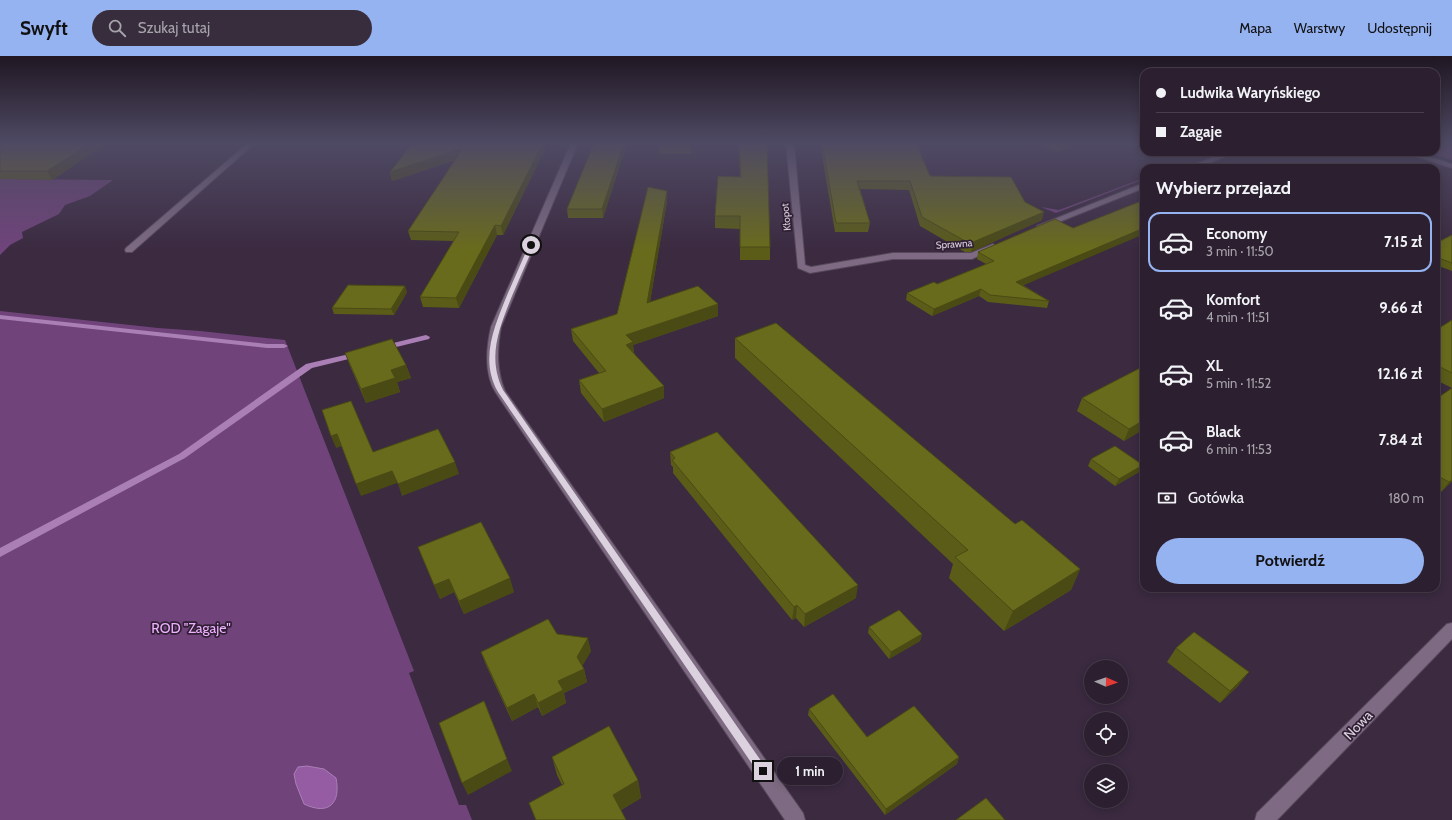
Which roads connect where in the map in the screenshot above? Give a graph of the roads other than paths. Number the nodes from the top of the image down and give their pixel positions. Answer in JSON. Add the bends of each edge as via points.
{"nodes":[{"id":1,"x":211,"y":179,"type":"edge"},
{"id":2,"x":560,"y":179,"type":"edge"},
{"id":3,"x":793,"y":179,"type":"edge"},
{"id":4,"x":1140,"y":188,"type":"edge"},
{"id":5,"x":1030,"y":230,"type":"edge"},
{"id":6,"x":1001,"y":243,"type":"edge"},
{"id":7,"x":129,"y":250,"type":"dead end"},
{"id":8,"x":801,"y":266,"type":"joint"},
{"id":9,"x":1452,"y":629,"type":"edge"},
{"id":10,"x":796,"y":820,"type":"edge"},
{"id":11,"x":1264,"y":820,"type":"edge"}],
"edges":[{"from":1,"to":7,"type":"street"},
{"from":2,"to":10,"type":"street","via":[[496,327],[492,353],[494,378],[500,391]]},
{"from":3,"to":8,"type":"street","name":"Kłopot"},
{"from":4,"to":5,"type":"street"},
{"from":6,"to":8,"type":"street","name":"Sprawna","via":[[972,256],[893,256],[810,270]]},
{"from":9,"to":11,"type":"street","name":"Nowa"}]}
